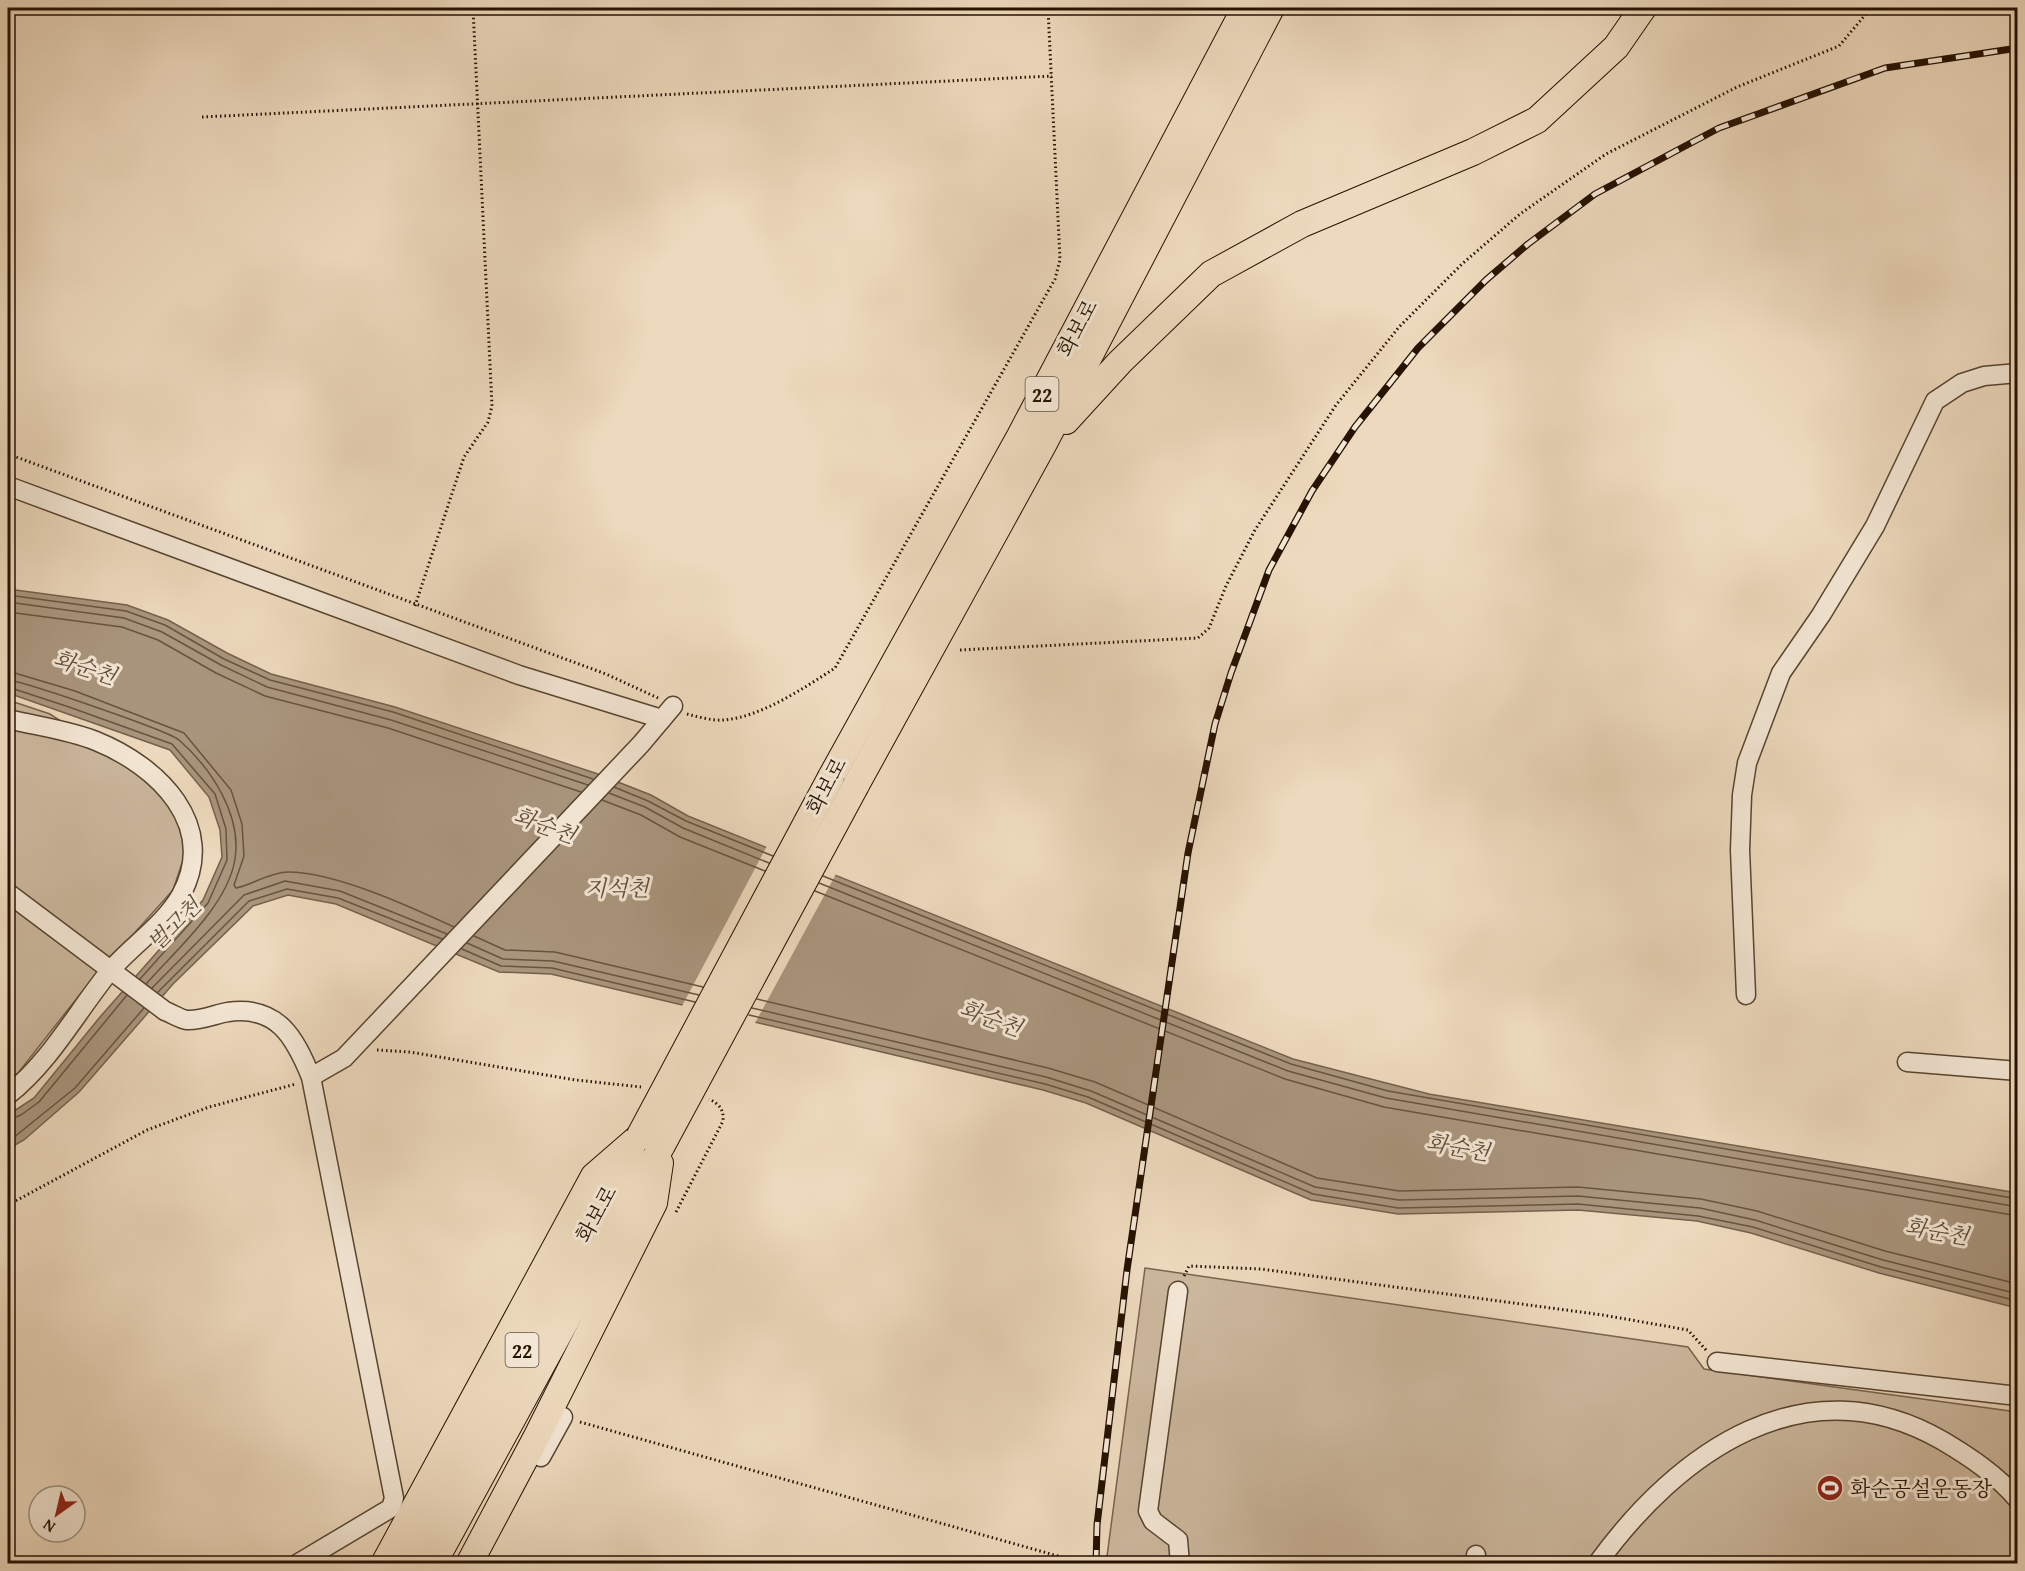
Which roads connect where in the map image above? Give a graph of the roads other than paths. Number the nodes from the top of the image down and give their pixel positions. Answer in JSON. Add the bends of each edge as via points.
{"nodes":[{"id":1,"x":1245,"y":8,"type":"edge"},
{"id":2,"x":1271,"y":8,"type":"edge"},
{"id":3,"x":1643,"y":8,"type":"edge"},
{"id":4,"x":2018,"y":373,"type":"edge"},
{"id":5,"x":1043,"y":445,"type":"junction"},
{"id":6,"x":8,"y":486,"type":"edge"},
{"id":7,"x":8,"y":719,"type":"edge"},
{"id":8,"x":8,"y":893,"type":"edge"},
{"id":9,"x":114,"y":973,"type":"junction"},
{"id":10,"x":1746,"y":995,"type":"dead end"},
{"id":11,"x":1907,"y":1062,"type":"dead end"},
{"id":12,"x":2018,"y":1071,"type":"edge"},
{"id":13,"x":311,"y":1077,"type":"junction"},
{"id":14,"x":8,"y":1095,"type":"edge"},
{"id":15,"x":650,"y":1141,"type":"junction"},
{"id":16,"x":1178,"y":1291,"type":"road end"},
{"id":17,"x":1716,"y":1362,"type":"road end"},
{"id":18,"x":2018,"y":1396,"type":"edge"},
{"id":19,"x":563,"y":1418,"type":"road end"},
{"id":20,"x":529,"y":1451,"type":"junction"},
{"id":21,"x":2018,"y":1500,"type":"edge"},
{"id":22,"x":297,"y":1563,"type":"edge"},
{"id":23,"x":384,"y":1563,"type":"edge"},
{"id":24,"x":405,"y":1563,"type":"edge"},
{"id":25,"x":433,"y":1563,"type":"edge"},
{"id":26,"x":468,"y":1563,"type":"edge"},
{"id":27,"x":1180,"y":1563,"type":"edge"},
{"id":28,"x":1597,"y":1563,"type":"edge"}],
"edges":[{"from":1,"to":15,"type":"highway","name":"화보로","number":"22","bridge":true,"via":[[1020,436],[831,777]]},
{"from":2,"to":5,"type":"highway","name":"화보로","number":"22"},
{"from":3,"to":5,"type":"highway","number":"22","via":[[1616,46],[1537,120],[1473,152],[1302,224],[1211,274],[1120,362]]},
{"from":4,"to":10,"type":"street","via":[[1973,380],[1935,401],[1875,526],[1781,673],[1747,763],[1742,795],[1740,850]]},
{"from":5,"to":15,"type":"highway","name":"화보로","number":"22","bridge":true,"via":[[856,785]]},
{"from":6,"to":13,"type":"street","via":[[519,675],[667,712],[344,1058]]},
{"from":7,"to":9,"type":"street","via":[[94,741],[123,754],[151,772],[184,816],[194,850],[187,880],[180,895]]},
{"from":8,"to":9,"type":"street"},
{"from":9,"to":13,"type":"street","via":[[158,1007],[187,1020],[231,1011],[259,1012],[280,1025],[297,1043]]},
{"from":9,"to":14,"type":"street","via":[[40,1064]]},
{"from":11,"to":12,"type":"street"},
{"from":13,"to":22,"type":"street","via":[[394,1498],[391,1508]]},
{"from":15,"to":20,"type":"highway","via":[[654,1203]]},
{"from":15,"to":23,"type":"highway","via":[[594,1176]]},
{"from":15,"to":24,"type":"highway","name":"화보로","number":"22"},
{"from":15,"to":25,"type":"highway","name":"화보로","number":"22"},
{"from":16,"to":27,"type":"street","via":[[1148,1510],[1153,1521],[1178,1540]]},
{"from":17,"to":18,"type":"street"},
{"from":19,"to":20,"type":"street","via":[[541,1457]]},
{"from":20,"to":26,"type":"highway"},
{"from":21,"to":28,"type":"street","via":[[1964,1453],[1925,1430],[1864,1413],[1798,1414],[1725,1440],[1685,1468],[1654,1495]]}]}
